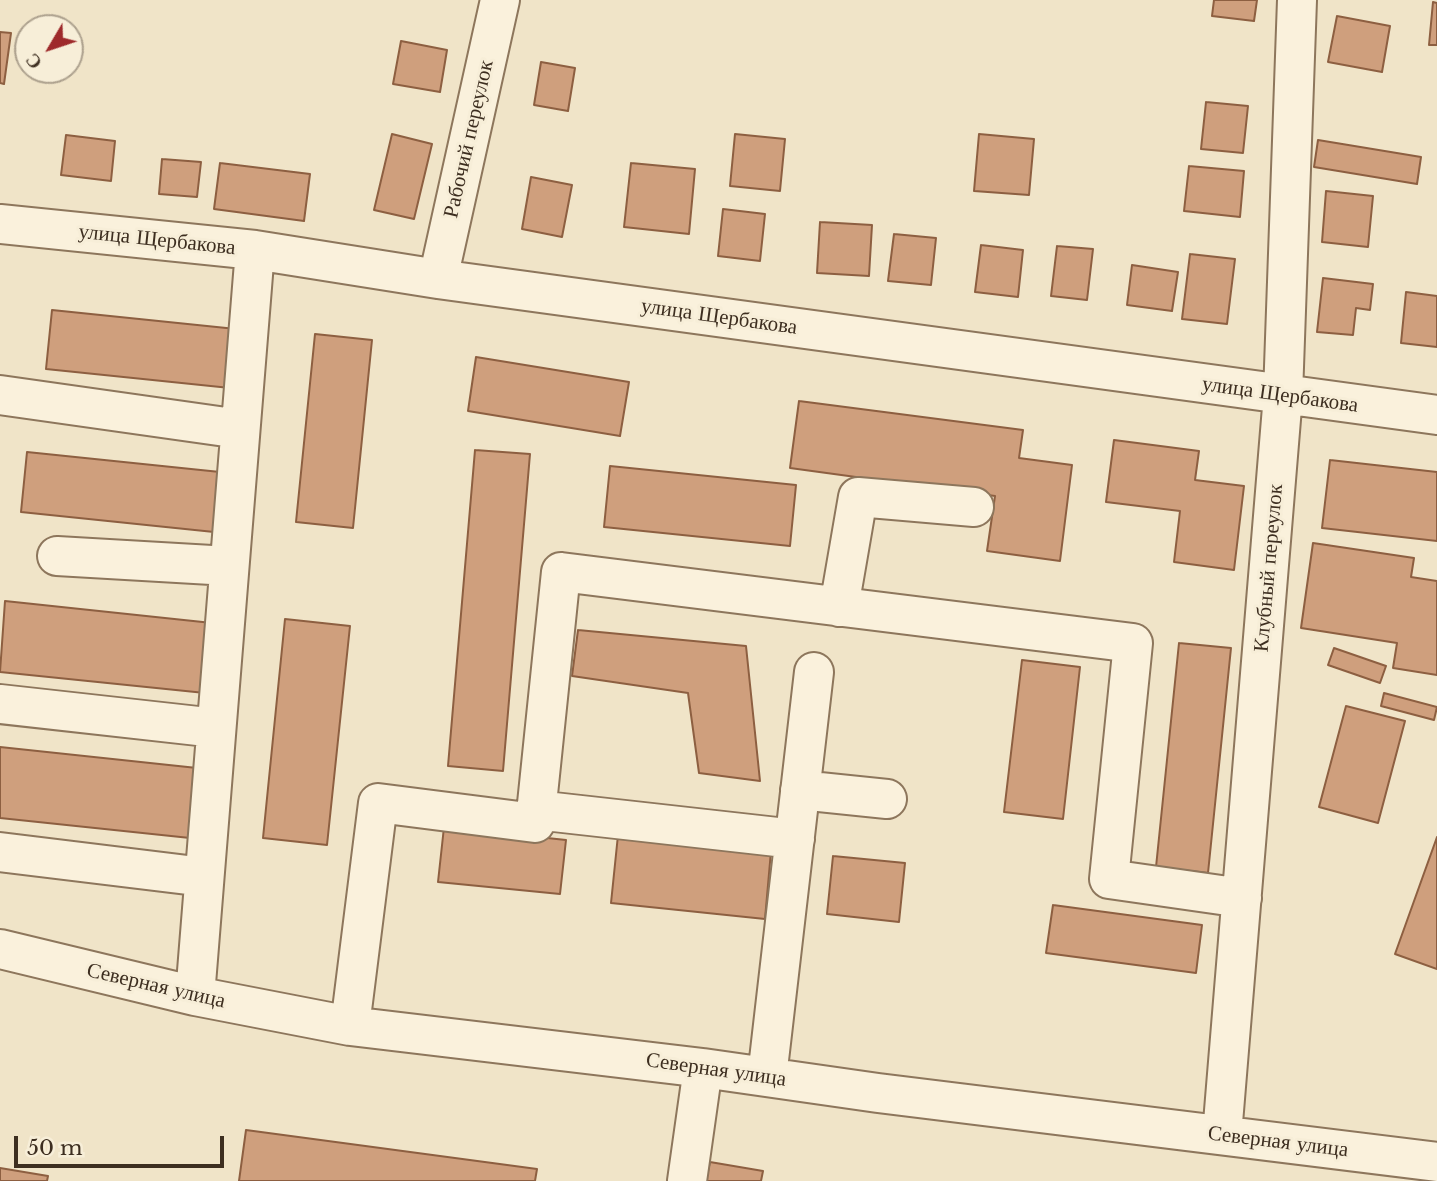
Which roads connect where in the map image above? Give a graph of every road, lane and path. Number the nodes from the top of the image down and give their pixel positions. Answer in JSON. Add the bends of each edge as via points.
{"nodes":[{"id":1,"x":500,"y":0,"type":"edge"},
{"id":2,"x":1297,"y":0,"type":"edge"},
{"id":3,"x":0,"y":224,"type":"edge"},
{"id":4,"x":254,"y":250,"type":"junction"},
{"id":5,"x":438,"y":279,"type":"junction"},
{"id":6,"x":0,"y":395,"type":"edge"},
{"id":7,"x":1283,"y":396,"type":"junction"},
{"id":8,"x":1437,"y":415,"type":"edge"},
{"id":9,"x":240,"y":429,"type":"junction"},
{"id":10,"x":974,"y":507,"type":"dead end"},
{"id":11,"x":57,"y":556,"type":"dead end"},
{"id":12,"x":229,"y":566,"type":"junction"},
{"id":13,"x":839,"y":607,"type":"junction"},
{"id":14,"x":814,"y":672,"type":"dead end"},
{"id":15,"x":0,"y":704,"type":"edge"},
{"id":16,"x":216,"y":728,"type":"junction"},
{"id":17,"x":800,"y":790,"type":"junction"},
{"id":18,"x":887,"y":799,"type":"dead end"},
{"id":19,"x":536,"y":810,"type":"junction"},
{"id":20,"x":795,"y":839,"type":"junction"},
{"id":21,"x":0,"y":852,"type":"edge"},
{"id":22,"x":204,"y":877,"type":"junction"},
{"id":23,"x":1242,"y":898,"type":"junction"},
{"id":24,"x":0,"y":949,"type":"edge"},
{"id":25,"x":195,"y":996,"type":"junction"},
{"id":26,"x":350,"y":1026,"type":"junction"},
{"id":27,"x":703,"y":1068,"type":"junction"},
{"id":28,"x":767,"y":1077,"type":"junction"},
{"id":29,"x":1222,"y":1135,"type":"junction"},
{"id":30,"x":1437,"y":1162,"type":"edge"},
{"id":31,"x":687,"y":1181,"type":"edge"}],
"edges":[{"from":1,"to":5,"type":"street","name":"Рабочий переулок"},
{"from":2,"to":7,"type":"street","name":"Клубный переулок"},
{"from":3,"to":4,"type":"street","name":"улица Щербакова"},
{"from":4,"to":5,"type":"street","name":"улица Щербакова"},
{"from":4,"to":9,"type":"street"},
{"from":5,"to":7,"type":"street","name":"улица Щербакова"},
{"from":6,"to":9,"type":"street"},
{"from":7,"to":8,"type":"street","name":"улица Щербакова"},
{"from":7,"to":23,"type":"street","name":"Клубный переулок"},
{"from":9,"to":12,"type":"street"},
{"from":10,"to":13,"type":"street","via":[[858,497]]},
{"from":11,"to":12,"type":"street"},
{"from":12,"to":16,"type":"street"},
{"from":13,"to":19,"type":"street","via":[[561,572]]},
{"from":13,"to":23,"type":"street","via":[[1133,643],[1109,879]]},
{"from":14,"to":17,"type":"street"},
{"from":15,"to":16,"type":"street"},
{"from":16,"to":22,"type":"street"},
{"from":17,"to":18,"type":"street"},
{"from":17,"to":20,"type":"street"},
{"from":19,"to":20,"type":"street"},
{"from":19,"to":26,"type":"street","via":[[535,823],[378,803]]},
{"from":20,"to":28,"type":"street"},
{"from":21,"to":22,"type":"street"},
{"from":22,"to":25,"type":"street"},
{"from":23,"to":29,"type":"street","name":"Клубный переулок"},
{"from":24,"to":25,"type":"street","name":"Северная улица"},
{"from":25,"to":26,"type":"street","name":"Северная улица"},
{"from":26,"to":27,"type":"street","name":"Северная улица"},
{"from":27,"to":28,"type":"street","name":"Северная улица"},
{"from":27,"to":31,"type":"street"},
{"from":28,"to":29,"type":"street","name":"Северная улица"},
{"from":29,"to":30,"type":"street","name":"Северная улица"}]}
